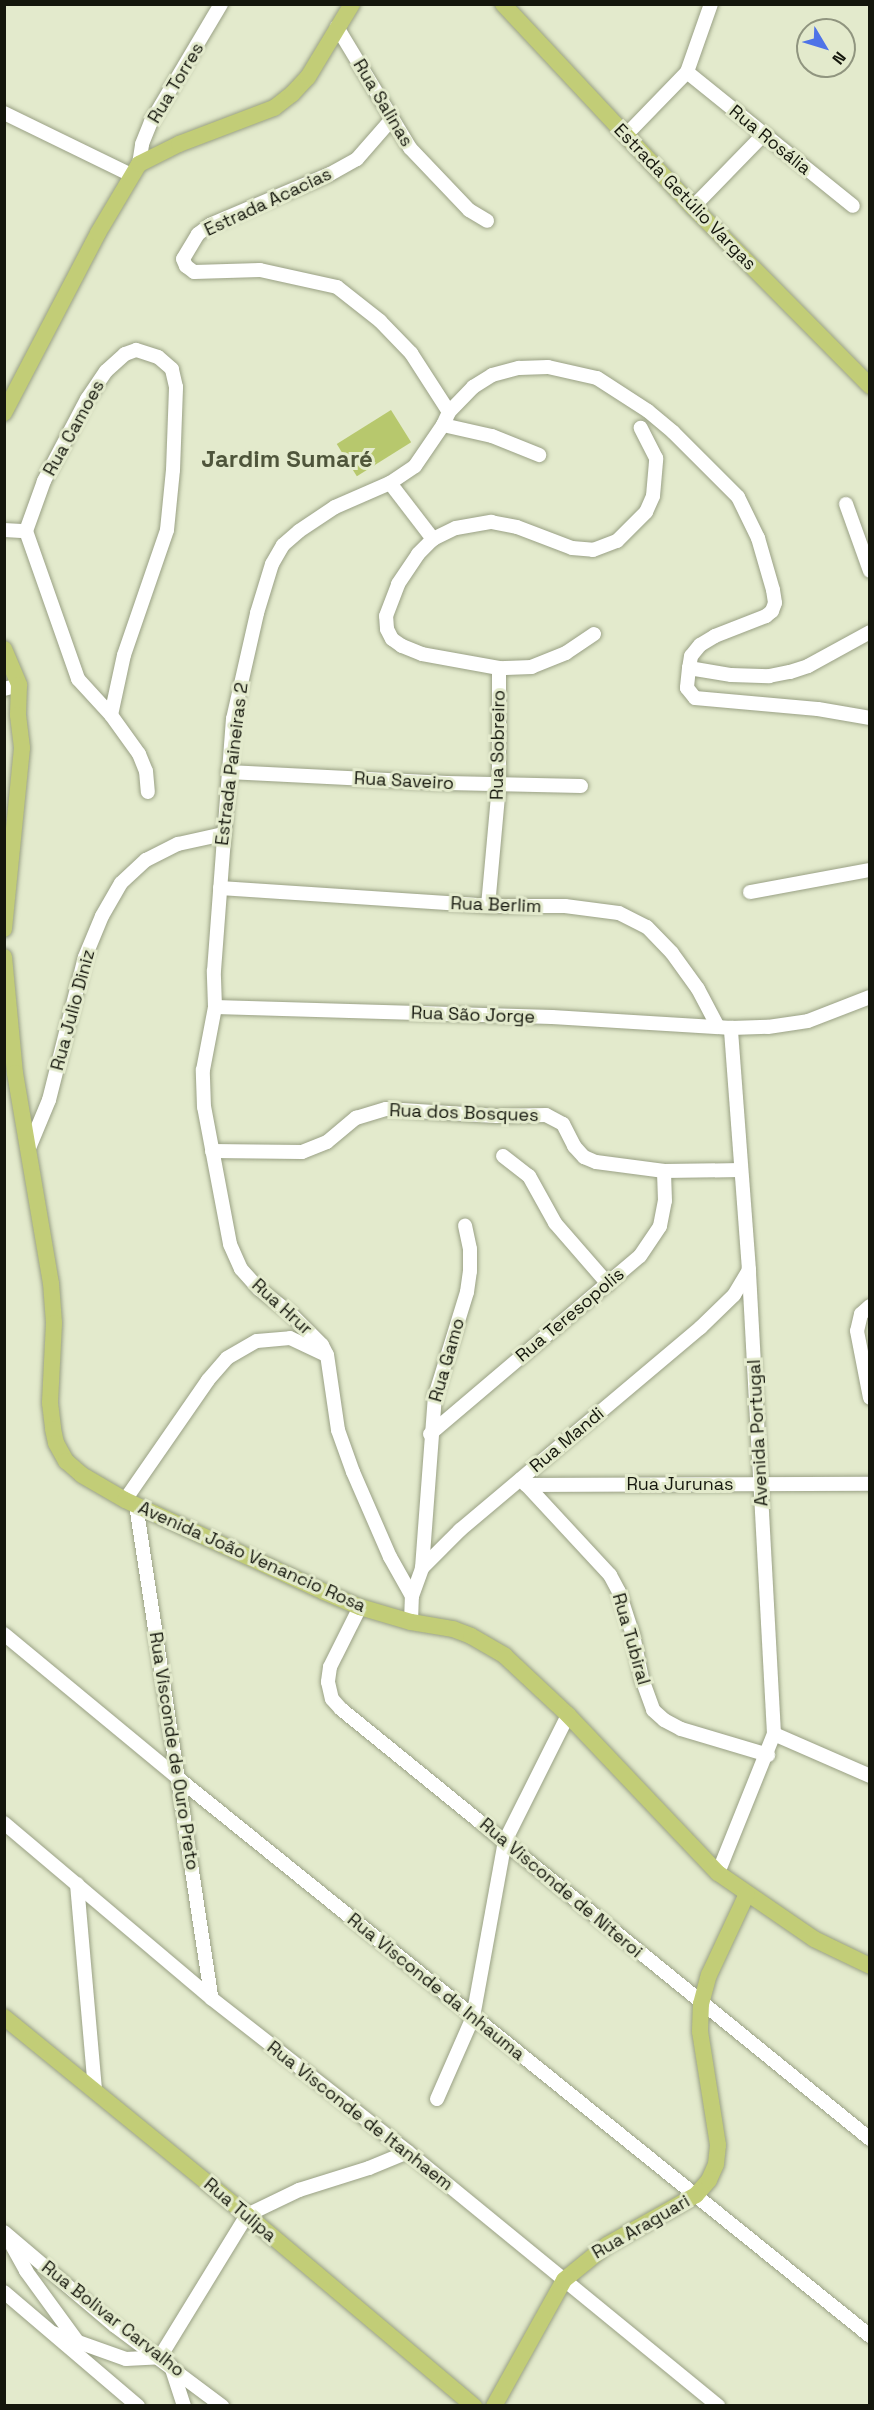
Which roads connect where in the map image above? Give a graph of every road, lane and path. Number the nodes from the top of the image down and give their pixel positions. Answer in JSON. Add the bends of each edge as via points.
{"nodes":[{"id":1,"x":221,"y":4,"type":"edge"},
{"id":2,"x":352,"y":4,"type":"edge"},
{"id":3,"x":503,"y":4,"type":"edge"},
{"id":4,"x":711,"y":4,"type":"edge"},
{"id":5,"x":337,"y":27,"type":"junction"},
{"id":6,"x":687,"y":72,"type":"junction"},
{"id":7,"x":4,"y":113,"type":"edge"},
{"id":8,"x":391,"y":120,"type":"junction"},
{"id":9,"x":763,"y":135,"type":"junction"},
{"id":10,"x":625,"y":136,"type":"junction"},
{"id":11,"x":135,"y":169,"type":"junction"},
{"id":12,"x":853,"y":206,"type":"dead end"},
{"id":13,"x":693,"y":207,"type":"junction"},
{"id":14,"x":487,"y":221,"type":"dead end"},
{"id":15,"x":870,"y":386,"type":"edge"},
{"id":16,"x":449,"y":412,"type":"junction"},
{"id":17,"x":4,"y":413,"type":"edge"},
{"id":18,"x":443,"y":425,"type":"junction"},
{"id":19,"x":641,"y":428,"type":"dead end"},
{"id":20,"x":539,"y":456,"type":"dead end"},
{"id":21,"x":390,"y":483,"type":"junction"},
{"id":22,"x":846,"y":504,"type":"dead end"},
{"id":23,"x":4,"y":530,"type":"edge"},
{"id":24,"x":26,"y":531,"type":"junction"},
{"id":25,"x":433,"y":540,"type":"junction"},
{"id":26,"x":870,"y":571,"type":"edge"},
{"id":27,"x":870,"y":632,"type":"edge"},
{"id":28,"x":594,"y":634,"type":"dead end"},
{"id":29,"x":4,"y":649,"type":"edge"},
{"id":30,"x":499,"y":668,"type":"junction"},
{"id":31,"x":689,"y":668,"type":"junction"},
{"id":32,"x":12,"y":687,"type":"edge"},
{"id":33,"x":111,"y":715,"type":"junction"},
{"id":34,"x":870,"y":718,"type":"edge"},
{"id":35,"x":228,"y":772,"type":"junction"},
{"id":36,"x":499,"y":785,"type":"junction"},
{"id":37,"x":581,"y":786,"type":"dead end"},
{"id":38,"x":148,"y":792,"type":"dead end"},
{"id":39,"x":223,"y":834,"type":"junction"},
{"id":40,"x":870,"y":870,"type":"edge"},
{"id":41,"x":220,"y":888,"type":"junction"},
{"id":42,"x":750,"y":892,"type":"dead end"},
{"id":43,"x":488,"y":906,"type":"junction"},
{"id":44,"x":4,"y":929,"type":"edge"},
{"id":45,"x":4,"y":957,"type":"edge"},
{"id":46,"x":870,"y":997,"type":"edge"},
{"id":47,"x":6,"y":1005,"type":"edge"},
{"id":48,"x":215,"y":1007,"type":"junction"},
{"id":49,"x":724,"y":1026,"type":"junction"},
{"id":50,"x":29,"y":1148,"type":"junction"},
{"id":51,"x":212,"y":1151,"type":"junction"},
{"id":52,"x":503,"y":1156,"type":"dead end"},
{"id":53,"x":741,"y":1170,"type":"junction"},
{"id":54,"x":664,"y":1171,"type":"junction"},
{"id":55,"x":465,"y":1226,"type":"dead end"},
{"id":56,"x":750,"y":1270,"type":"junction"},
{"id":57,"x":608,"y":1284,"type":"junction"},
{"id":58,"x":870,"y":1306,"type":"edge"},
{"id":59,"x":327,"y":1355,"type":"junction"},
{"id":60,"x":870,"y":1398,"type":"edge"},
{"id":61,"x":430,"y":1434,"type":"junction"},
{"id":62,"x":523,"y":1482,"type":"junction"},
{"id":63,"x":760,"y":1484,"type":"junction"},
{"id":64,"x":870,"y":1484,"type":"edge"},
{"id":65,"x":130,"y":1502,"type":"junction"},
{"id":66,"x":422,"y":1568,"type":"junction"},
{"id":67,"x":412,"y":1596,"type":"junction"},
{"id":68,"x":360,"y":1607,"type":"junction"},
{"id":69,"x":411,"y":1622,"type":"junction"},
{"id":70,"x":4,"y":1634,"type":"edge"},
{"id":71,"x":568,"y":1715,"type":"junction"},
{"id":72,"x":774,"y":1734,"type":"junction"},
{"id":73,"x":768,"y":1755,"type":"junction"},
{"id":74,"x":870,"y":1776,"type":"edge"},
{"id":75,"x":179,"y":1779,"type":"junction"},
{"id":76,"x":4,"y":1823,"type":"edge"},
{"id":77,"x":505,"y":1841,"type":"junction"},
{"id":78,"x":718,"y":1873,"type":"junction"},
{"id":79,"x":78,"y":1884,"type":"junction"},
{"id":80,"x":747,"y":1894,"type":"junction"},
{"id":81,"x":870,"y":1966,"type":"edge"},
{"id":82,"x":211,"y":1998,"type":"junction"},
{"id":83,"x":701,"y":2004,"type":"junction"},
{"id":84,"x":4,"y":2017,"type":"edge"},
{"id":85,"x":473,"y":2017,"type":"junction"},
{"id":86,"x":95,"y":2091,"type":"junction"},
{"id":87,"x":437,"y":2099,"type":"dead end"},
{"id":88,"x":870,"y":2139,"type":"edge"},
{"id":89,"x":408,"y":2152,"type":"junction"},
{"id":90,"x":696,"y":2195,"type":"junction"},
{"id":91,"x":247,"y":2215,"type":"junction"},
{"id":92,"x":5,"y":2232,"type":"edge"},
{"id":93,"x":564,"y":2280,"type":"junction"},
{"id":94,"x":4,"y":2292,"type":"edge"},
{"id":95,"x":53,"y":2333,"type":"junction"},
{"id":96,"x":870,"y":2336,"type":"edge"},
{"id":97,"x":77,"y":2341,"type":"junction"},
{"id":98,"x":166,"y":2361,"type":"junction"},
{"id":99,"x":138,"y":2406,"type":"edge"},
{"id":100,"x":184,"y":2406,"type":"edge"},
{"id":101,"x":222,"y":2406,"type":"edge"},
{"id":102,"x":474,"y":2406,"type":"edge"},
{"id":103,"x":494,"y":2406,"type":"edge"},
{"id":104,"x":718,"y":2406,"type":"edge"}],
"edges":[{"from":1,"to":11,"type":"street","name":"Rua Torres","via":[[151,123]]},
{"from":2,"to":5,"type":"main road"},
{"from":3,"to":10,"type":"main road","name":"Estrada Getúlio Vargas"},
{"from":4,"to":6,"type":"street"},
{"from":5,"to":8,"type":"street","name":"Rua Salinas"},
{"from":5,"to":11,"type":"main road","via":[[308,77],[274,108],[179,144]]},
{"from":6,"to":9,"type":"street","name":"Rua Rosália"},
{"from":6,"to":10,"type":"street"},
{"from":7,"to":11,"type":"street"},
{"from":8,"to":14,"type":"street","name":"Rua Salinas","via":[[443,185]]},
{"from":8,"to":16,"type":"street","name":"Estrada Acacias","via":[[357,159],[210,225],[198,234],[183,259],[194,272],[260,270],[337,287],[380,321],[411,353]]},
{"from":9,"to":12,"type":"street","name":"Rua Rosália"},
{"from":9,"to":13,"type":"street"},
{"from":10,"to":13,"type":"main road","name":"Estrada Getúlio Vargas"},
{"from":11,"to":17,"type":"main road"},
{"from":13,"to":15,"type":"main road","name":"Estrada Getúlio Vargas"},
{"from":16,"to":18,"type":"street","name":"Estrada Paineiras 2"},
{"from":16,"to":31,"type":"street","name":"Estrada Paineiras 2","via":[[473,387],[492,375],[519,368],[548,367],[597,378],[648,411],[725,483],[738,497],[758,538],[775,603],[766,616],[700,645],[691,656]]},
{"from":18,"to":20,"type":"street","via":[[492,436]]},
{"from":18,"to":21,"type":"street","name":"Estrada Paineiras 2","via":[[415,466]]},
{"from":19,"to":25,"type":"street","name":"Rua Sobreiro","via":[[656,458],[653,496],[646,512],[617,541],[593,550],[572,548],[517,527],[491,522],[456,528]]},
{"from":21,"to":25,"type":"street"},
{"from":21,"to":35,"type":"street","name":"Estrada Paineiras 2","via":[[335,507],[308,525],[284,545],[272,564],[241,678]]},
{"from":22,"to":26,"type":"street"},
{"from":23,"to":24,"type":"street"},
{"from":24,"to":33,"type":"street","via":[[78,679]]},
{"from":24,"to":33,"type":"street","name":"Rua Camoes","via":[[44,481],[106,371],[125,354],[136,350],[158,357],[172,369],[176,387],[167,530],[124,655]]},
{"from":25,"to":30,"type":"street","name":"Rua Sobreiro","via":[[418,554],[398,584],[386,616],[392,639],[422,654]]},
{"from":27,"to":31,"type":"street","via":[[790,672],[731,675]]},
{"from":28,"to":30,"type":"street","via":[[532,667]]},
{"from":29,"to":32,"type":"main road"},
{"from":30,"to":36,"type":"street","name":"Rua Sobreiro"},
{"from":31,"to":34,"type":"street","via":[[687,688],[695,698],[818,709]]},
{"from":32,"to":44,"type":"main road","via":[[22,748],[21,780]]},
{"from":33,"to":38,"type":"street","via":[[139,754]]},
{"from":35,"to":36,"type":"street","name":"Rua Saveiro"},
{"from":35,"to":39,"type":"street","name":"Estrada Paineiras 2"},
{"from":36,"to":37,"type":"street","name":"Rua Saveiro"},
{"from":36,"to":43,"type":"street","name":"Rua Sobreiro"},
{"from":39,"to":41,"type":"street","name":"Estrada Paineiras 2"},
{"from":39,"to":50,"type":"street","name":"Rua Julio Diniz","via":[[178,844],[130,872],[121,883],[85,957],[50,1100]]},
{"from":40,"to":42,"type":"street"},
{"from":41,"to":43,"type":"street","name":"Rua Berlim"},
{"from":41,"to":48,"type":"street","name":"Estrada Paineiras 2"},
{"from":43,"to":49,"type":"street","name":"Rua Berlim","via":[[565,906],[619,913],[647,927],[672,953]]},
{"from":45,"to":47,"type":"main road","name":"Avenida João Venancio Rosa"},
{"from":46,"to":49,"type":"street","name":"Rua São Jorge","via":[[808,1021],[768,1027]]},
{"from":47,"to":50,"type":"main road","name":"Avenida João Venancio Rosa"},
{"from":48,"to":49,"type":"street","name":"Rua São Jorge"},
{"from":48,"to":51,"type":"street","name":"Rua Hrur","via":[[203,1070],[204,1107]]},
{"from":49,"to":53,"type":"street","name":"Avenida Portugal"},
{"from":50,"to":65,"type":"main road","name":"Avenida João Venancio Rosa","via":[[51,1283],[54,1323],[50,1403],[56,1443],[66,1461],[82,1475]]},
{"from":51,"to":54,"type":"street","name":"Rua dos Bosques","via":[[302,1152],[327,1142],[356,1118],[386,1109],[546,1115],[563,1124],[573,1146],[584,1157],[610,1166]]},
{"from":51,"to":59,"type":"street","name":"Rua Hrur","via":[[230,1244],[241,1269],[312,1334]]},
{"from":52,"to":57,"type":"street","via":[[529,1176],[555,1223]]},
{"from":53,"to":54,"type":"street","name":"Rua dos Bosques"},
{"from":53,"to":56,"type":"street","name":"Avenida Portugal"},
{"from":54,"to":57,"type":"street","name":"Rua Teresopolis","via":[[665,1201],[660,1226],[640,1256]]},
{"from":55,"to":61,"type":"street","name":"Rua Gamo","via":[[470,1249],[467,1292],[440,1378]]},
{"from":56,"to":62,"type":"street","name":"Rua Mandi","via":[[734,1295],[700,1328]]},
{"from":56,"to":63,"type":"street","name":"Avenida Portugal"},
{"from":57,"to":61,"type":"street","name":"Rua Teresopolis"},
{"from":58,"to":60,"type":"street","via":[[861,1314],[857,1330]]},
{"from":59,"to":65,"type":"street","via":[[291,1338],[256,1341],[227,1358],[208,1380]]},
{"from":59,"to":67,"type":"street","name":"Rua Hrur","via":[[338,1430],[353,1473]]},
{"from":61,"to":66,"type":"street","name":"Rua Gamo"},
{"from":62,"to":63,"type":"street","name":"Rua Jurunas"},
{"from":62,"to":66,"type":"street","name":"Rua Mandi","via":[[460,1530]]},
{"from":62,"to":73,"type":"street","name":"Rua Tubiral","via":[[610,1575],[633,1635],[653,1710],[681,1729]]},
{"from":63,"to":64,"type":"street","name":"Rua Jurunas"},
{"from":63,"to":72,"type":"street","name":"Avenida Portugal"},
{"from":65,"to":68,"type":"main road","name":"Avenida João Venancio Rosa"},
{"from":65,"to":75,"type":"street","name":"Rua Visconde de Ouro Preto"},
{"from":66,"to":67,"type":"street","name":"Rua Mandi"},
{"from":67,"to":69,"type":"street","name":"Rua Mandi"},
{"from":68,"to":69,"type":"main road","name":"Avenida João Venancio Rosa"},
{"from":68,"to":77,"type":"street","name":"Rua Visconde de Niteroi","via":[[330,1667],[332,1699]]},
{"from":69,"to":71,"type":"main road","name":"Avenida João Venancio Rosa","via":[[453,1629],[488,1646],[527,1674]]},
{"from":70,"to":75,"type":"street","name":"Rua Visconde da Inhauma"},
{"from":71,"to":77,"type":"street"},
{"from":71,"to":78,"type":"main road","name":"Avenida João Venancio Rosa"},
{"from":72,"to":73,"type":"street","name":"Avenida Portugal"},
{"from":72,"to":74,"type":"street"},
{"from":73,"to":78,"type":"street","name":"Avenida Portugal"},
{"from":75,"to":82,"type":"street","name":"Rua Visconde de Ouro Preto"},
{"from":75,"to":85,"type":"street","name":"Rua Visconde da Inhauma"},
{"from":76,"to":79,"type":"street","name":"Rua Visconde de Itanhaem"},
{"from":77,"to":83,"type":"street","name":"Rua Visconde de Niteroi"},
{"from":77,"to":85,"type":"street"},
{"from":78,"to":80,"type":"main road","name":"Avenida João Venancio Rosa"},
{"from":79,"to":82,"type":"street","name":"Rua Visconde de Itanhaem"},
{"from":79,"to":86,"type":"street"},
{"from":80,"to":81,"type":"main road","name":"Avenida João Venancio Rosa","via":[[814,1939]]},
{"from":80,"to":83,"type":"main road","name":"Rua Araguari","via":[[709,1975]]},
{"from":82,"to":89,"type":"street","name":"Rua Visconde de Itanhaem"},
{"from":83,"to":88,"type":"street","name":"Rua Visconde de Niteroi"},
{"from":83,"to":90,"type":"main road","name":"Rua Araguari","via":[[700,2031],[718,2145],[709,2180]]},
{"from":84,"to":86,"type":"main road","name":"Rua Tulipa"},
{"from":85,"to":87,"type":"street"},
{"from":85,"to":90,"type":"street","name":"Rua Visconde da Inhauma"},
{"from":86,"to":91,"type":"main road","name":"Rua Tulipa"},
{"from":89,"to":91,"type":"street","via":[[299,2190]]},
{"from":89,"to":93,"type":"street","name":"Rua Visconde de Itanhaem"},
{"from":90,"to":93,"type":"main road","name":"Rua Araguari","via":[[607,2245]]},
{"from":90,"to":96,"type":"street","name":"Rua Visconde da Inhauma"},
{"from":91,"to":98,"type":"street"},
{"from":91,"to":102,"type":"main road","name":"Rua Tulipa"},
{"from":92,"to":97,"type":"street","via":[[26,2271]]},
{"from":92,"to":98,"type":"street","name":"Rua Bolivar Carvalho","via":[[115,2326]]},
{"from":93,"to":103,"type":"main road","name":"Rua Araguari"},
{"from":93,"to":104,"type":"street","name":"Rua Visconde de Itanhaem"},
{"from":94,"to":95,"type":"street"},
{"from":95,"to":97,"type":"street"},
{"from":95,"to":99,"type":"street"},
{"from":97,"to":98,"type":"street","via":[[126,2359]]},
{"from":98,"to":100,"type":"street"},
{"from":98,"to":101,"type":"street","name":"Rua Bolivar Carvalho"}]}
